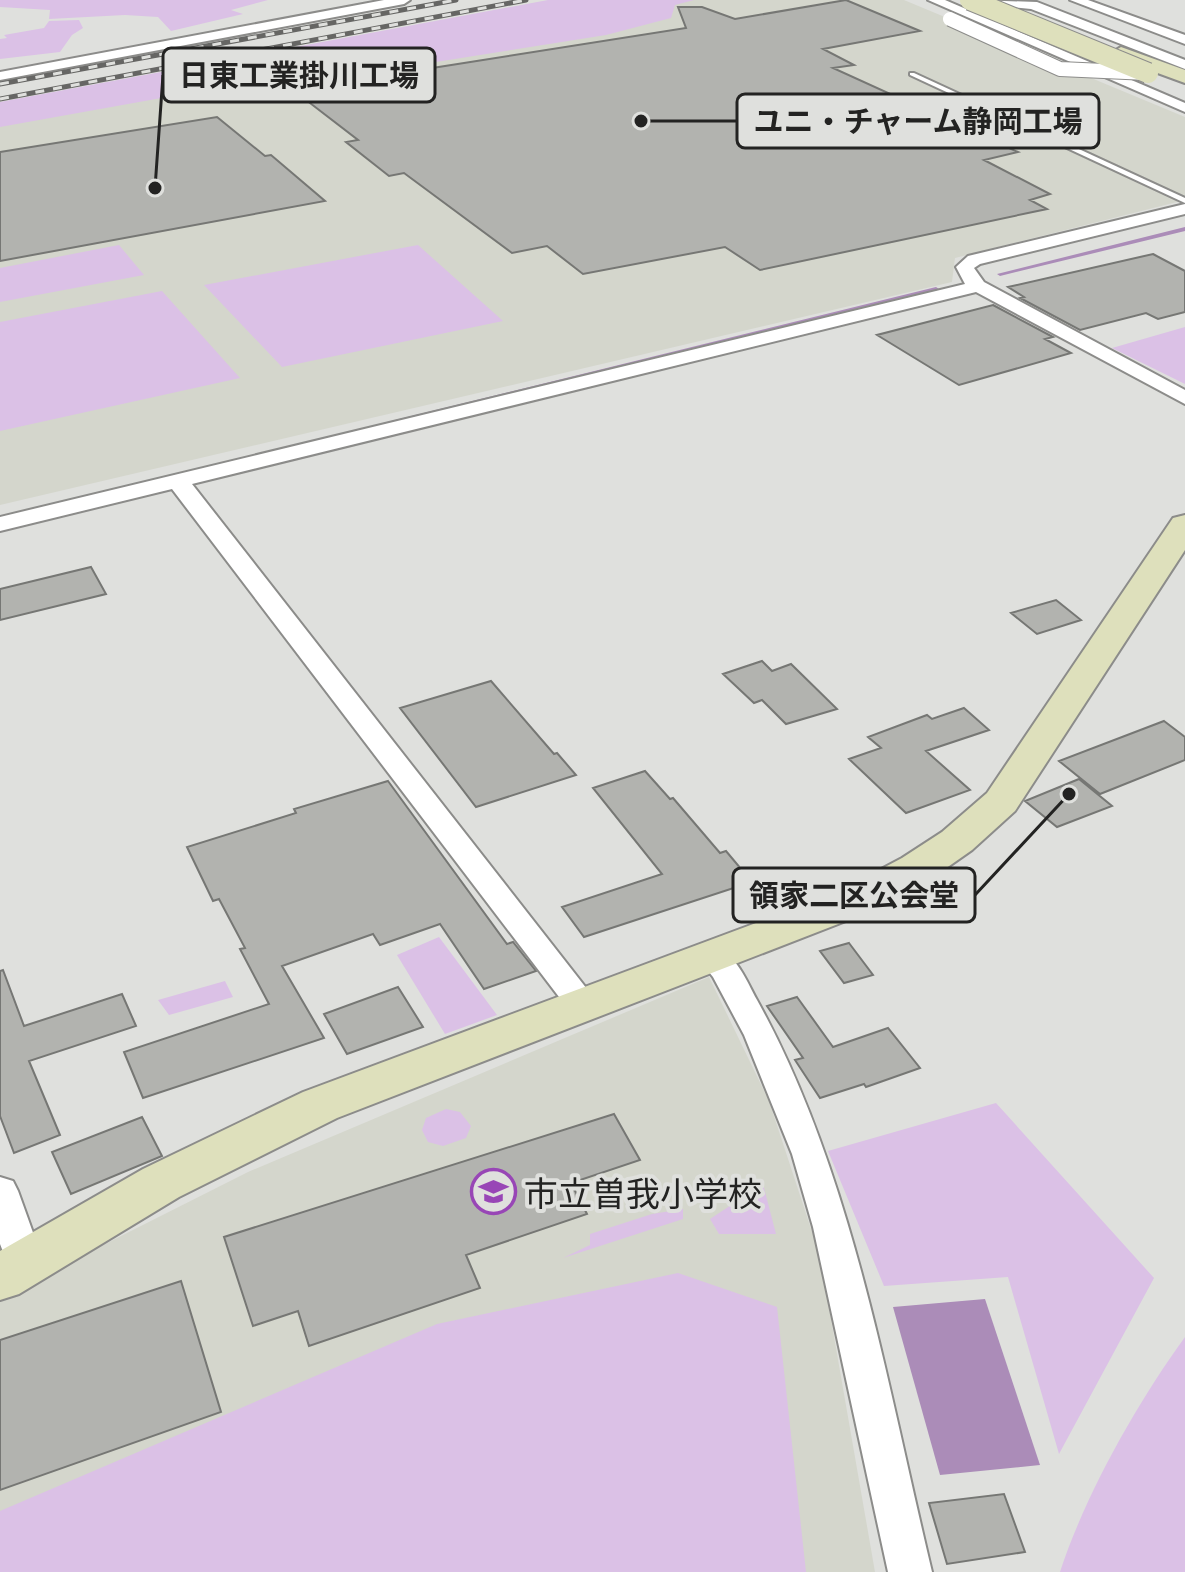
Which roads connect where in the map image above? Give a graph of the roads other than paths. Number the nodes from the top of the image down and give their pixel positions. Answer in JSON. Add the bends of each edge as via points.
{"nodes":[{"id":1,"x":404,"y":0,"type":"edge"},
{"id":2,"x":979,"y":0,"type":"edge"},
{"id":3,"x":991,"y":0,"type":"edge"},
{"id":4,"x":1076,"y":0,"type":"edge"},
{"id":5,"x":938,"y":2,"type":"edge"},
{"id":6,"x":959,"y":10,"type":"edge"},
{"id":7,"x":1185,"y":40,"type":"edge"},
{"id":8,"x":1185,"y":65,"type":"edge"},
{"id":9,"x":1148,"y":73,"type":"junction"},
{"id":10,"x":912,"y":74,"type":"dead end"},
{"id":11,"x":0,"y":76,"type":"edge"},
{"id":12,"x":1185,"y":77,"type":"edge"},
{"id":13,"x":1185,"y":87,"type":"edge"},
{"id":14,"x":1185,"y":108,"type":"edge"},
{"id":15,"x":1185,"y":201,"type":"edge"},
{"id":16,"x":1185,"y":209,"type":"edge"},
{"id":17,"x":978,"y":286,"type":"junction"},
{"id":18,"x":1185,"y":398,"type":"edge"},
{"id":19,"x":178,"y":481,"type":"junction"},
{"id":20,"x":0,"y":524,"type":"edge"},
{"id":21,"x":1185,"y":525,"type":"edge"},
{"id":22,"x":713,"y":957,"type":"junction"},
{"id":23,"x":583,"y":1006,"type":"junction"},
{"id":24,"x":0,"y":1191,"type":"edge"},
{"id":25,"x":13,"y":1272,"type":"edge"},
{"id":26,"x":910,"y":1572,"type":"edge"}],
"edges":[{"from":1,"to":11,"type":"street"},
{"from":2,"to":5,"type":"street"},
{"from":2,"to":8,"type":"street","via":[[1033,5]]},
{"from":3,"to":12,"type":"street"},
{"from":4,"to":7,"type":"street"},
{"from":5,"to":6,"type":"street"},
{"from":6,"to":9,"type":"street","bridge":true},
{"from":6,"to":9,"type":"street","bridge":true,"via":[[1060,69]]},
{"from":6,"to":14,"type":"street"},
{"from":9,"to":13,"type":"street"},
{"from":10,"to":15,"type":"lane"},
{"from":16,"to":17,"type":"street","via":[[974,260],[965,267]]},
{"from":17,"to":18,"type":"street"},
{"from":17,"to":19,"type":"street"},
{"from":19,"to":20,"type":"street"},
{"from":19,"to":23,"type":"street"},
{"from":21,"to":22,"type":"street","via":[[1001,802],[917,868],[849,904]]},
{"from":22,"to":23,"type":"street"},
{"from":22,"to":26,"type":"street","via":[[760,1035],[810,1154]]},
{"from":23,"to":25,"type":"street","via":[[320,1105],[161,1183]]},
{"from":24,"to":25,"type":"street"}]}
